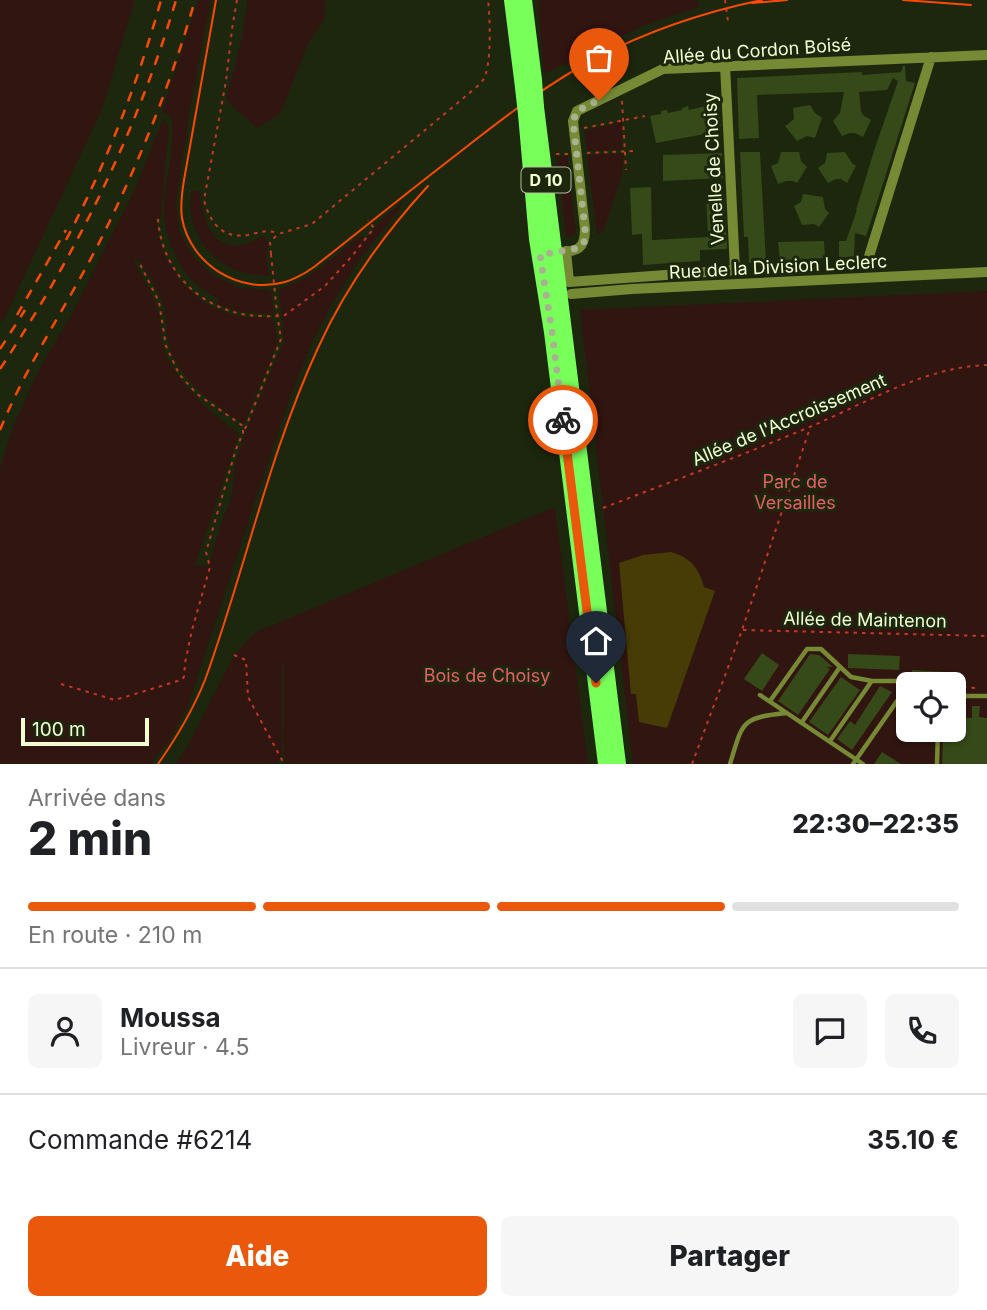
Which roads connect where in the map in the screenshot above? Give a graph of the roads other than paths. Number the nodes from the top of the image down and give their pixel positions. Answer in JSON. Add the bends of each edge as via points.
{"nodes":[{"id":1,"x":512,"y":0,"type":"edge"},
{"id":2,"x":524,"y":0,"type":"edge"},
{"id":3,"x":530,"y":0,"type":"edge"},
{"id":4,"x":529,"y":32,"type":"junction"},
{"id":5,"x":987,"y":55,"type":"edge"},
{"id":6,"x":931,"y":57,"type":"junction"},
{"id":7,"x":725,"y":65,"type":"junction"},
{"id":8,"x":528,"y":84,"type":"junction"},
{"id":9,"x":531,"y":110,"type":"junction"},
{"id":10,"x":552,"y":253,"type":"junction"},
{"id":11,"x":866,"y":266,"type":"dead end"},
{"id":12,"x":987,"y":272,"type":"edge"},
{"id":13,"x":571,"y":294,"type":"dead end"},
{"id":14,"x":840,"y":667,"type":"junction"},
{"id":15,"x":872,"y":681,"type":"junction"},
{"id":16,"x":896,"y":681,"type":"edge"},
{"id":17,"x":760,"y":695,"type":"dead end"},
{"id":18,"x":966,"y":696,"type":"edge"},
{"id":19,"x":987,"y":696,"type":"edge"},
{"id":20,"x":770,"y":701,"type":"junction"},
{"id":21,"x":896,"y":702,"type":"edge"},
{"id":22,"x":787,"y":713,"type":"junction"},
{"id":23,"x":802,"y":722,"type":"junction"},
{"id":24,"x":830,"y":741,"type":"junction"},
{"id":25,"x":938,"y":742,"type":"edge"},
{"id":26,"x":855,"y":762,"type":"edge"},
{"id":27,"x":606,"y":764,"type":"edge"},
{"id":28,"x":618,"y":764,"type":"edge"},
{"id":29,"x":730,"y":764,"type":"edge"},
{"id":30,"x":863,"y":764,"type":"edge"},
{"id":31,"x":937,"y":764,"type":"edge"}],
"edges":[{"from":1,"to":8,"type":"main road","number":"D 10"},
{"from":2,"to":4,"type":"main road","number":"D 10"},
{"from":3,"to":4,"type":"lane"},
{"from":4,"to":8,"type":"main road","number":"D 10"},
{"from":5,"to":6,"type":"street","name":"Allée du Cordon Boisé"},
{"from":6,"to":7,"type":"street","name":"Allée du Cordon Boisé"},
{"from":6,"to":11,"type":"street"},
{"from":7,"to":10,"type":"street","name":"Allée du Cordon Boisé","via":[[663,69],[577,111],[573,121],[585,239],[579,248]]},
{"from":7,"to":10,"type":"street","name":"Venelle de Choisy","via":[[735,270],[569,282]]},
{"from":8,"to":9,"type":"main road","number":"D 10","bridge":true},
{"from":9,"to":10,"type":"main road","number":"D 10"},
{"from":9,"to":10,"type":"main road","number":"D 10","via":[[531,160]]},
{"from":10,"to":27,"type":"main road","number":"D 10","via":[[552,332]]},
{"from":10,"to":28,"type":"main road","number":"D 10"},
{"from":12,"to":13,"type":"street","name":"Rue de la Division Leclerc"},
{"from":14,"to":15,"type":"lane","via":[[851,677]]},
{"from":14,"to":20,"type":"lane","via":[[821,649],[807,649]]},
{"from":14,"to":23,"type":"lane"},
{"from":15,"to":16,"type":"lane"},
{"from":15,"to":24,"type":"lane"},
{"from":17,"to":20,"type":"lane"},
{"from":18,"to":19,"type":"lane"},
{"from":20,"to":22,"type":"lane"},
{"from":21,"to":26,"type":"lane"},
{"from":22,"to":23,"type":"lane"},
{"from":22,"to":29,"type":"lane","via":[[748,722],[740,731]]},
{"from":23,"to":24,"type":"lane"},
{"from":24,"to":26,"type":"lane"},
{"from":25,"to":31,"type":"lane"},
{"from":26,"to":30,"type":"lane"}]}
